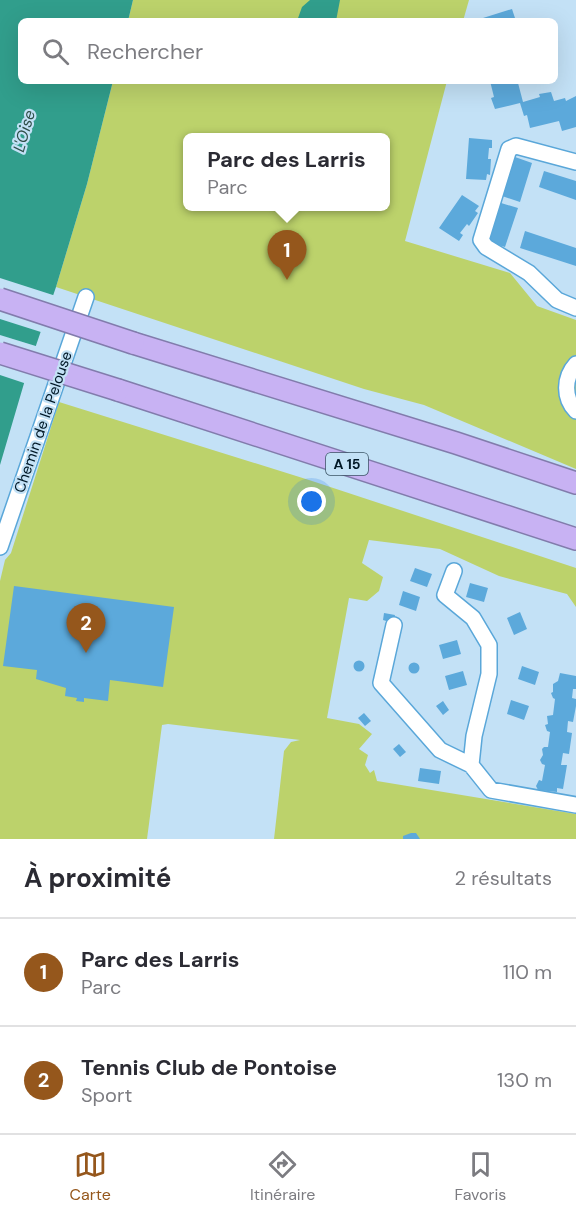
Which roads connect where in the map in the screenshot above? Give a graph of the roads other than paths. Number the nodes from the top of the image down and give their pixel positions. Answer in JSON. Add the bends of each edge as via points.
{"nodes":[{"id":1,"x":576,"y":162,"type":"edge"},
{"id":2,"x":86,"y":297,"type":"dead end"},
{"id":3,"x":0,"y":299,"type":"edge"},
{"id":4,"x":576,"y":308,"type":"edge"},
{"id":5,"x":0,"y":353,"type":"edge"},
{"id":6,"x":576,"y":364,"type":"edge"},
{"id":7,"x":576,"y":411,"type":"edge"},
{"id":8,"x":576,"y":483,"type":"edge"},
{"id":9,"x":576,"y":539,"type":"edge"},
{"id":10,"x":0,"y":547,"type":"edge"},
{"id":11,"x":454,"y":571,"type":"dead end"},
{"id":12,"x":394,"y":625,"type":"dead end"},
{"id":13,"x":471,"y":765,"type":"junction"},
{"id":14,"x":575,"y":801,"type":"edge"}],
"edges":[{"from":1,"to":4,"type":"street","via":[[516,146],[509,149],[481,240],[528,273],[557,300]]},
{"from":2,"to":10,"type":"street","name":"Chemin de la Pelouse"},
{"from":3,"to":8,"type":"highway","bridge":true},
{"from":5,"to":9,"type":"highway","number":"A 15","bridge":true},
{"from":6,"to":7,"type":"street","via":[[567,392]]},
{"from":11,"to":13,"type":"street","via":[[445,595],[473,618],[489,645],[489,674]]},
{"from":12,"to":13,"type":"street","via":[[381,683],[440,750]]},
{"from":13,"to":14,"type":"street","via":[[491,790]]}]}
